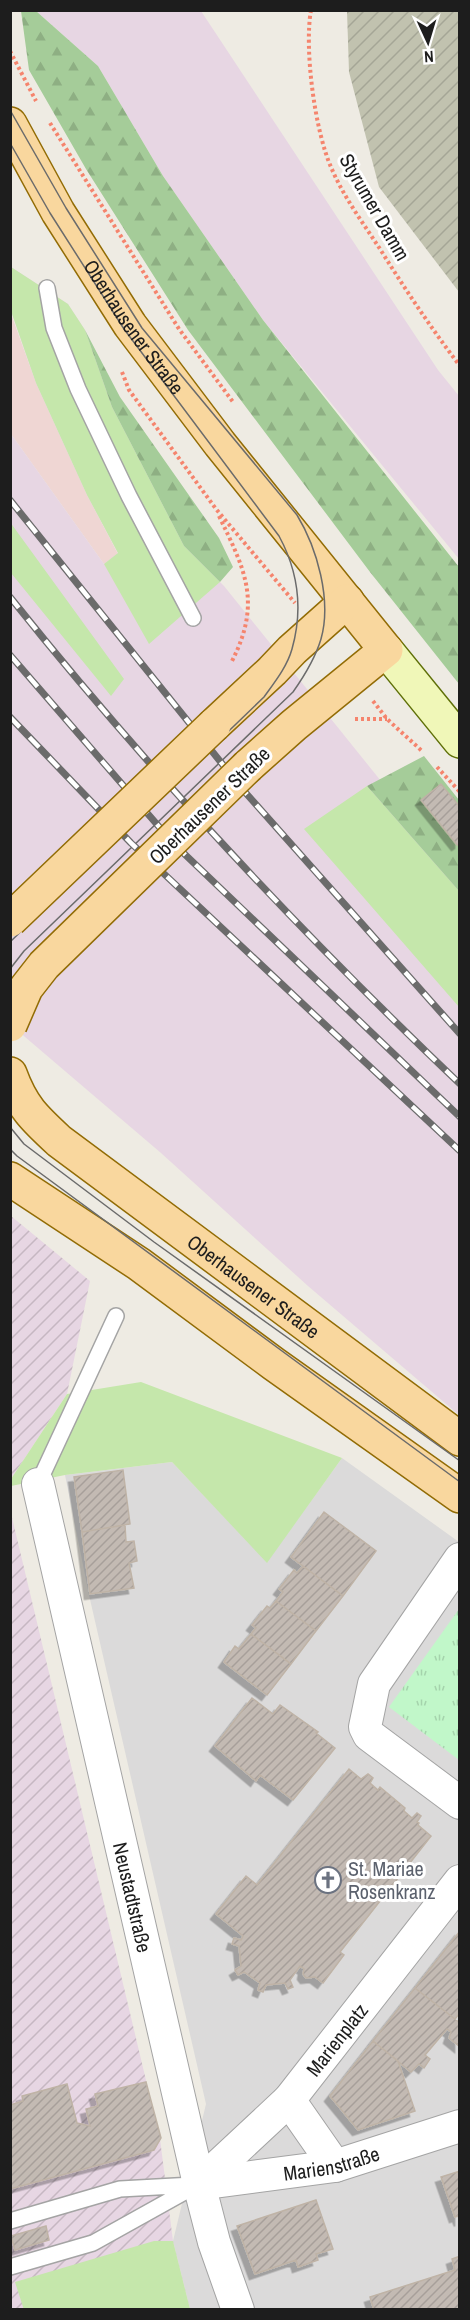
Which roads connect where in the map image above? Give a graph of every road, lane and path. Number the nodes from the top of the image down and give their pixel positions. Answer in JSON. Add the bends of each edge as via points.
{"nodes":[{"id":1,"x":311,"y":10,"type":"edge"},
{"id":2,"x":10,"y":51,"type":"edge"},
{"id":3,"x":39,"y":105,"type":"dead end"},
{"id":4,"x":45,"y":115,"type":"dead end"},
{"id":5,"x":10,"y":124,"type":"edge"},
{"id":6,"x":47,"y":288,"type":"dead end"},
{"id":7,"x":459,"y":366,"type":"edge"},
{"id":8,"x":236,"y":406,"type":"dead end"},
{"id":9,"x":216,"y":509,"type":"dead end"},
{"id":10,"x":357,"y":613,"type":"junction"},
{"id":11,"x":194,"y":618,"type":"dead end"},
{"id":12,"x":386,"y":650,"type":"junction"},
{"id":13,"x":230,"y":666,"type":"dead end"},
{"id":14,"x":387,"y":719,"type":"dead end"},
{"id":15,"x":459,"y":741,"type":"edge"},
{"id":16,"x":459,"y":792,"type":"edge"},
{"id":17,"x":10,"y":920,"type":"edge"},
{"id":18,"x":10,"y":1025,"type":"edge"},
{"id":19,"x":10,"y":1074,"type":"edge"},
{"id":20,"x":10,"y":1179,"type":"edge"},
{"id":21,"x":116,"y":1316,"type":"dead end"},
{"id":22,"x":459,"y":1439,"type":"edge"},
{"id":23,"x":38,"y":1484,"type":"joint"},
{"id":24,"x":459,"y":1496,"type":"edge"},
{"id":25,"x":459,"y":1559,"type":"edge"},
{"id":26,"x":459,"y":1803,"type":"edge"},
{"id":27,"x":459,"y":1881,"type":"edge"},
{"id":28,"x":289,"y":2100,"type":"junction"},
{"id":29,"x":459,"y":2126,"type":"edge"},
{"id":30,"x":335,"y":2166,"type":"junction"},
{"id":31,"x":199,"y":2184,"type":"junction"},
{"id":32,"x":10,"y":2221,"type":"edge"},
{"id":33,"x":10,"y":2266,"type":"edge"},
{"id":34,"x":238,"y":2310,"type":"edge"}],
"edges":[{"from":1,"to":7,"type":"path","name":"Styrumer Damm","via":[[312,84],[330,167],[373,239]]},
{"from":2,"to":3,"type":"path"},
{"from":4,"to":8,"type":"path","via":[[179,329]]},
{"from":5,"to":10,"type":"main road","name":"Oberhausener Straße","via":[[130,325],[219,444]]},
{"from":6,"to":11,"type":"lane","via":[[54,328],[78,389]]},
{"from":9,"to":13,"type":"path","via":[[242,563],[249,596],[242,641]]},
{"from":10,"to":12,"type":"main road","name":"Oberhausener Straße"},
{"from":10,"to":17,"type":"main road","bridge":true,"via":[[292,650]]},
{"from":12,"to":15,"type":"main road"},
{"from":12,"to":18,"type":"main road","name":"Oberhausener Straße","bridge":true,"via":[[248,766],[44,965],[26,988]]},
{"from":14,"to":16,"type":"path","via":[[416,744]]},
{"from":19,"to":22,"type":"main road","name":"Oberhausener Straße","via":[[30,1114],[59,1141]]},
{"from":20,"to":24,"type":"main road","via":[[139,1264]]},
{"from":21,"to":23,"type":"lane"},
{"from":23,"to":31,"type":"street","name":"Neustadtstraße"},
{"from":25,"to":26,"type":"street","via":[[374,1684],[365,1727],[369,1735]]},
{"from":27,"to":28,"type":"street","name":"Marienplatz"},
{"from":28,"to":30,"type":"street"},
{"from":28,"to":31,"type":"street","name":"Marienplatz"},
{"from":29,"to":30,"type":"street","name":"Marienstraße"},
{"from":30,"to":31,"type":"street","name":"Marienstraße"},
{"from":31,"to":32,"type":"lane","via":[[120,2189]]},
{"from":31,"to":33,"type":"lane","via":[[93,2243]]},
{"from":31,"to":34,"type":"street","name":"Neustadtstraße"}]}
